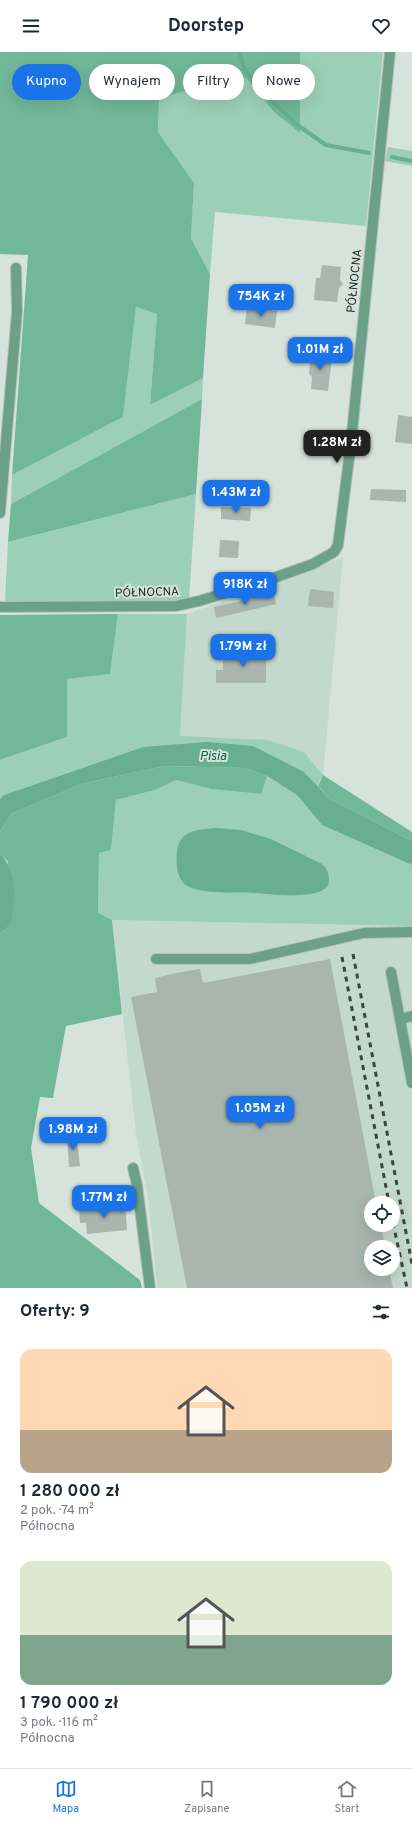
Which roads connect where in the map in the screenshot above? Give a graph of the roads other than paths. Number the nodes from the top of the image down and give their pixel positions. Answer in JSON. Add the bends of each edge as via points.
{"nodes":[{"id":1,"x":390,"y":52,"type":"edge"},
{"id":2,"x":16,"y":268,"type":"dead end"},
{"id":3,"x":0,"y":513,"type":"edge"},
{"id":4,"x":0,"y":607,"type":"edge"},
{"id":5,"x":412,"y":932,"type":"edge"},
{"id":6,"x":156,"y":959,"type":"dead end"},
{"id":7,"x":391,"y":972,"type":"dead end"},
{"id":8,"x":412,"y":1016,"type":"edge"},
{"id":9,"x":400,"y":1019,"type":"junction"},
{"id":10,"x":412,"y":1083,"type":"edge"},
{"id":11,"x":133,"y":1168,"type":"dead end"},
{"id":12,"x":150,"y":1288,"type":"edge"}],
"edges":[{"from":1,"to":4,"type":"street","name":"PÓŁNOCNA","via":[[350,443],[338,545],[334,552],[313,564],[265,581],[176,606]]},
{"from":2,"to":3,"type":"street","via":[[17,312]]},
{"from":5,"to":6,"type":"street","via":[[364,933],[250,959]]},
{"from":7,"to":9,"type":"street"},
{"from":8,"to":9,"type":"street"},
{"from":9,"to":10,"type":"street"},
{"from":11,"to":12,"type":"street"}]}
